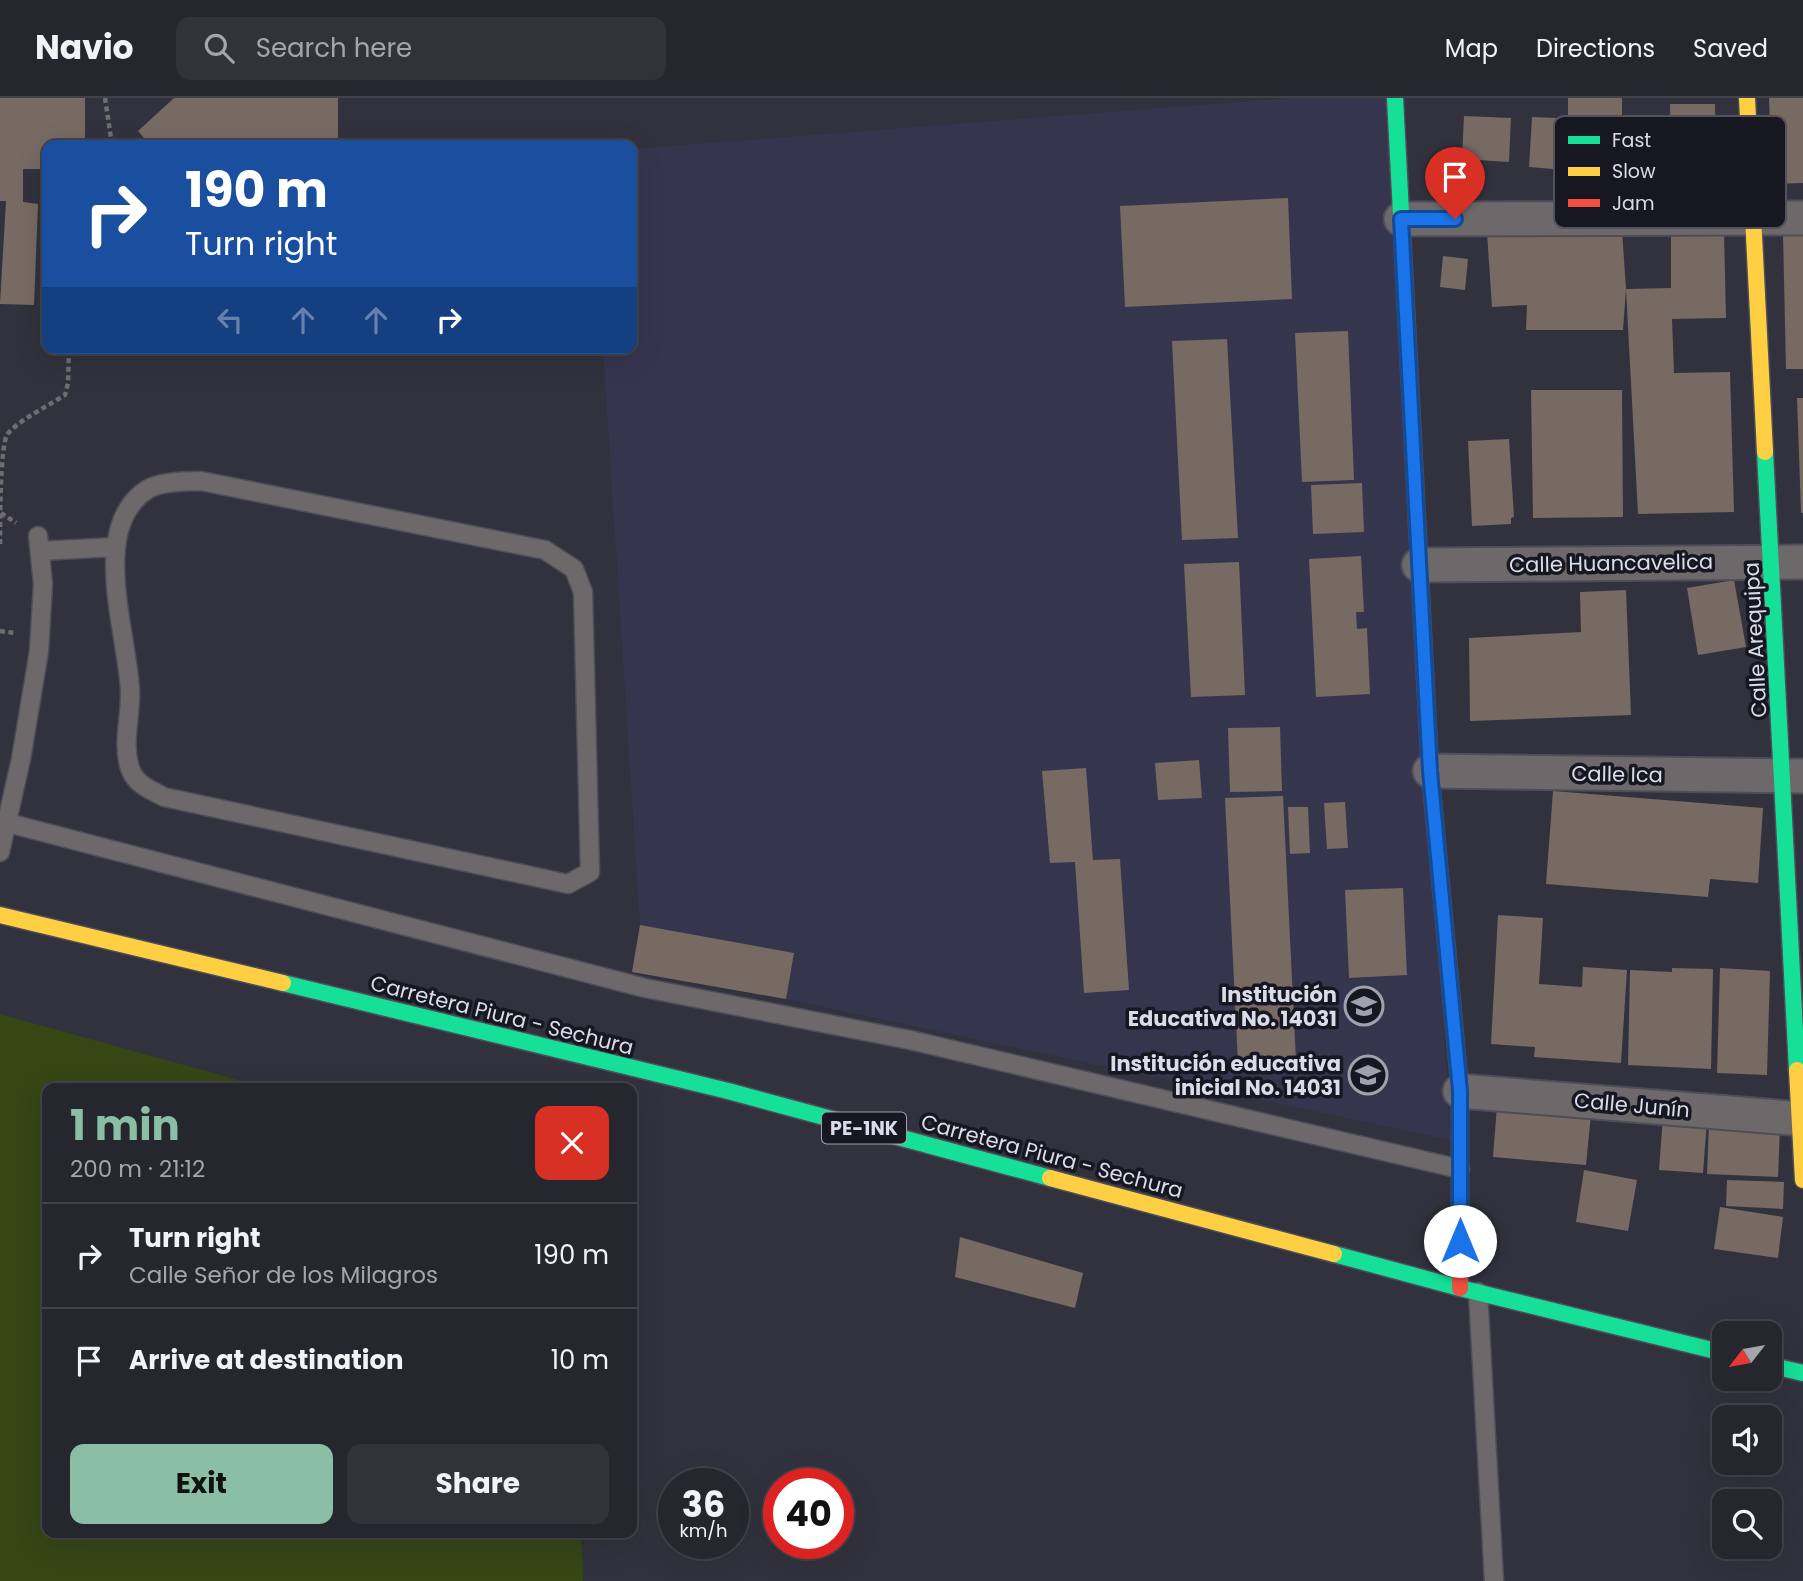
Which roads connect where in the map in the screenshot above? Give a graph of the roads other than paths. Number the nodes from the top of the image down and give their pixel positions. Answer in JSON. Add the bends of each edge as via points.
{"nodes":[{"id":1,"x":1395,"y":98,"type":"edge"},
{"id":2,"x":1747,"y":98,"type":"edge"},
{"id":3,"x":1748,"y":116,"type":"edge"},
{"id":4,"x":1401,"y":219,"type":"junction"},
{"id":5,"x":1554,"y":219,"type":"edge"},
{"id":6,"x":1755,"y":228,"type":"edge"},
{"id":7,"x":115,"y":547,"type":"junction"},
{"id":8,"x":1787,"y":562,"type":"edge"},
{"id":9,"x":1419,"y":565,"type":"junction"},
{"id":10,"x":1430,"y":771,"type":"junction"},
{"id":11,"x":1793,"y":776,"type":"edge"},
{"id":12,"x":4,"y":822,"type":"edge"},
{"id":13,"x":0,"y":852,"type":"edge"},
{"id":14,"x":0,"y":915,"type":"edge"},
{"id":15,"x":1460,"y":1091,"type":"junction"},
{"id":16,"x":1801,"y":1119,"type":"edge"},
{"id":17,"x":1460,"y":1169,"type":"junction"},
{"id":18,"x":1803,"y":1180,"type":"edge"},
{"id":19,"x":1469,"y":1290,"type":"junction"},
{"id":20,"x":1712,"y":1350,"type":"edge"},
{"id":21,"x":1782,"y":1368,"type":"edge"},
{"id":22,"x":1803,"y":1373,"type":"edge"},
{"id":23,"x":1494,"y":1581,"type":"edge"}],
"edges":[{"from":1,"to":4,"type":"street"},
{"from":2,"to":3,"type":"street","name":"Calle Arequipa"},
{"from":4,"to":5,"type":"street"},
{"from":4,"to":9,"type":"street"},
{"from":6,"to":8,"type":"street","name":"Calle Arequipa"},
{"from":7,"to":7,"type":"lane","via":[[125,513],[149,489],[201,481],[545,550],[574,569],[583,592],[590,872],[568,884],[164,796],[141,785],[131,771],[127,749],[130,691]]},
{"from":7,"to":12,"type":"lane","via":[[39,543],[43,584],[39,651]]},
{"from":8,"to":9,"type":"street","name":"Calle Huancavelica"},
{"from":8,"to":11,"type":"street","name":"Calle Arequipa"},
{"from":9,"to":10,"type":"street"},
{"from":10,"to":11,"type":"street","name":"Calle Ica"},
{"from":10,"to":15,"type":"street"},
{"from":11,"to":16,"type":"street","name":"Calle Arequipa"},
{"from":12,"to":13,"type":"lane"},
{"from":12,"to":17,"type":"lane","via":[[645,988],[910,1040]]},
{"from":14,"to":19,"type":"street","name":"Carretera Piura - Sechura","number":"PE-1NK","via":[[728,1091]]},
{"from":15,"to":16,"type":"street","name":"Calle Junín"},
{"from":15,"to":17,"type":"street"},
{"from":16,"to":18,"type":"street","name":"Calle Arequipa"},
{"from":17,"to":19,"type":"street"},
{"from":19,"to":20,"type":"street","name":"Carretera Piura - Sechura","number":"PE-1NK"},
{"from":19,"to":23,"type":"lane"},
{"from":21,"to":22,"type":"street"}]}
